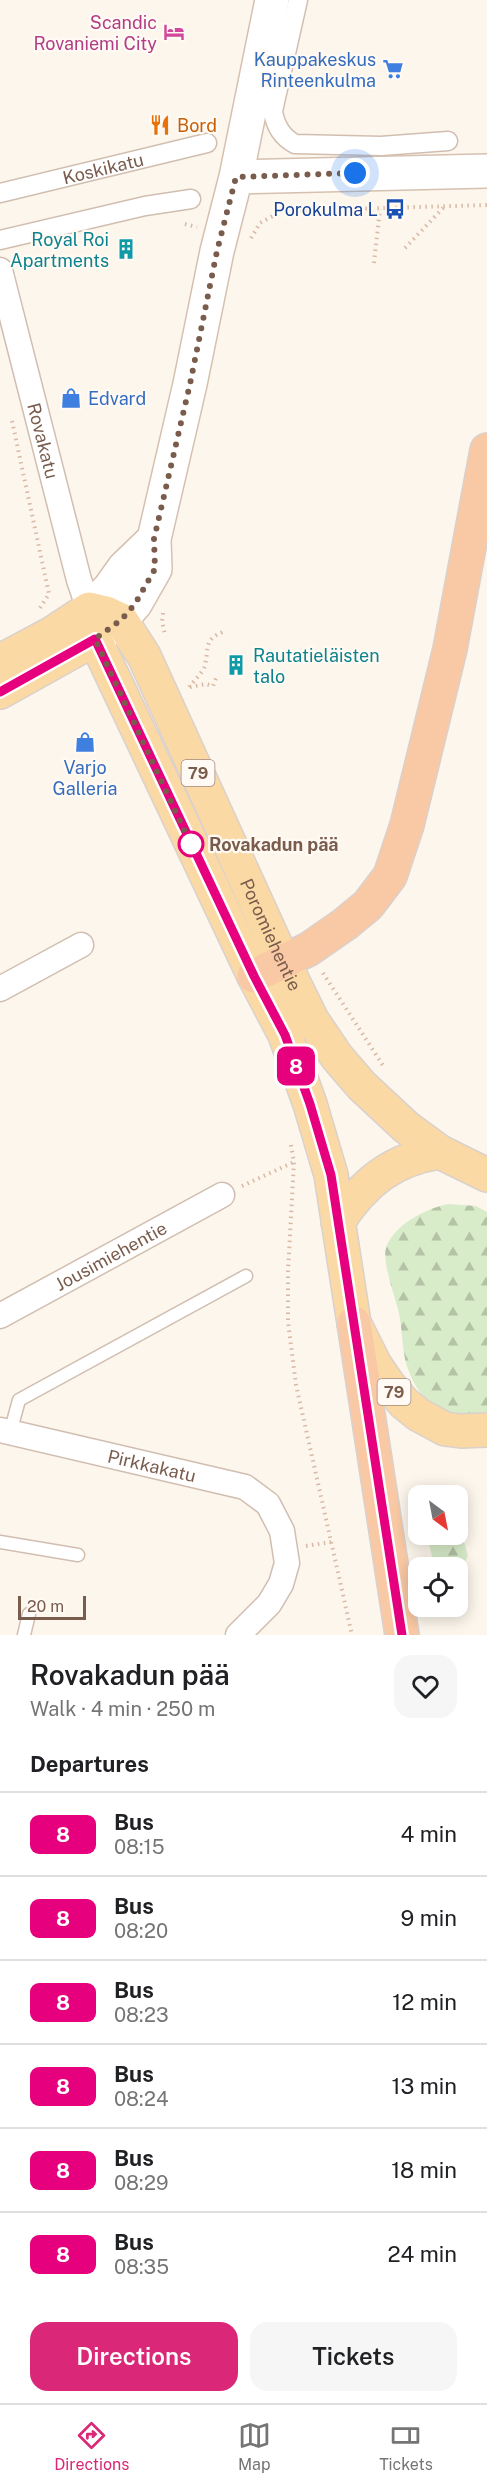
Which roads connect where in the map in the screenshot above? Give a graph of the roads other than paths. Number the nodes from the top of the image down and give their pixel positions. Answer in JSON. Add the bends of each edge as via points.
{"nodes":[{"id":1,"x":272,"y":0,"type":"edge"},
{"id":2,"x":298,"y":0,"type":"edge"},
{"id":3,"x":207,"y":143,"type":"dead end"},
{"id":4,"x":446,"y":156,"type":"junction"},
{"id":5,"x":487,"y":171,"type":"edge"},
{"id":6,"x":236,"y":177,"type":"junction"},
{"id":7,"x":0,"y":193,"type":"edge"},
{"id":8,"x":191,"y":199,"type":"dead end"},
{"id":9,"x":0,"y":240,"type":"edge"},
{"id":10,"x":0,"y":270,"type":"edge"},
{"id":11,"x":487,"y":450,"type":"edge"},
{"id":12,"x":154,"y":539,"type":"junction"},
{"id":13,"x":121,"y":620,"type":"junction"},
{"id":14,"x":92,"y":624,"type":"junction"},
{"id":15,"x":0,"y":661,"type":"edge"},
{"id":16,"x":0,"y":692,"type":"edge"},
{"id":17,"x":81,"y":945,"type":"dead end"},
{"id":18,"x":283,"y":961,"type":"junction"},
{"id":19,"x":254,"y":976,"type":"junction"},
{"id":20,"x":0,"y":988,"type":"edge"},
{"id":21,"x":466,"y":1164,"type":"edge"},
{"id":22,"x":222,"y":1195,"type":"road end"},
{"id":23,"x":339,"y":1222,"type":"junction"},
{"id":24,"x":246,"y":1276,"type":"dead end"},
{"id":25,"x":0,"y":1316,"type":"edge"},
{"id":26,"x":354,"y":1323,"type":"junction"},
{"id":27,"x":5,"y":1431,"type":"edge"},
{"id":28,"x":474,"y":1431,"type":"edge"},
{"id":29,"x":0,"y":1542,"type":"edge"},
{"id":30,"x":78,"y":1555,"type":"dead end"},
{"id":31,"x":29,"y":1614,"type":"dead end"},
{"id":32,"x":24,"y":1635,"type":"edge"},
{"id":33,"x":238,"y":1635,"type":"edge"},
{"id":34,"x":402,"y":1635,"type":"edge"}],
"edges":[{"from":1,"to":6,"type":"main road"},
{"from":2,"to":4,"type":"street","via":[[273,111],[279,130],[288,140],[295,144],[381,146]]},
{"from":3,"to":7,"type":"street","name":"Koskikatu"},
{"from":4,"to":5,"type":"main road"},
{"from":4,"to":6,"type":"main road"},
{"from":6,"to":12,"type":"main road"},
{"from":8,"to":9,"type":"street"},
{"from":10,"to":14,"type":"street","name":"Rovakatu"},
{"from":11,"to":18,"type":"highway","via":[[450,649],[407,825],[390,876],[357,915],[309,949]]},
{"from":12,"to":13,"type":"main road","via":[[155,569]]},
{"from":12,"to":14,"type":"main road","via":[[124,567]]},
{"from":13,"to":14,"type":"main road"},
{"from":13,"to":18,"type":"main road","name":"Poromiehentie","number":"79","via":[[154,675]]},
{"from":14,"to":15,"type":"main road","via":[[51,634]]},
{"from":14,"to":16,"type":"main road"},
{"from":14,"to":19,"type":"main road","name":"Poromiehentie","number":"79"},
{"from":17,"to":20,"type":"street"},
{"from":18,"to":19,"type":"highway"},
{"from":18,"to":21,"type":"main road","name":"Poromiehentie","number":"79","via":[[312,1020],[362,1086],[406,1127]]},
{"from":19,"to":23,"type":"main road","name":"Poromiehentie","number":"79","via":[[285,1035],[310,1104],[331,1175]]},
{"from":21,"to":23,"type":"main road","via":[[404,1161],[382,1173],[351,1202]]},
{"from":22,"to":25,"type":"street","name":"Jousimiehentie"},
{"from":23,"to":26,"type":"main road","name":"Poromiehentie","number":"79"},
{"from":24,"to":27,"type":"lane","via":[[19,1400]]},
{"from":26,"to":28,"type":"main road","number":"79","via":[[375,1365],[404,1403],[445,1429]]},
{"from":26,"to":34,"type":"highway"},
{"from":27,"to":33,"type":"street","name":"Pirkkakatu","via":[[245,1487],[268,1504],[282,1531],[287,1563],[269,1605]]},
{"from":29,"to":30,"type":"lane"},
{"from":31,"to":32,"type":"lane"}]}
